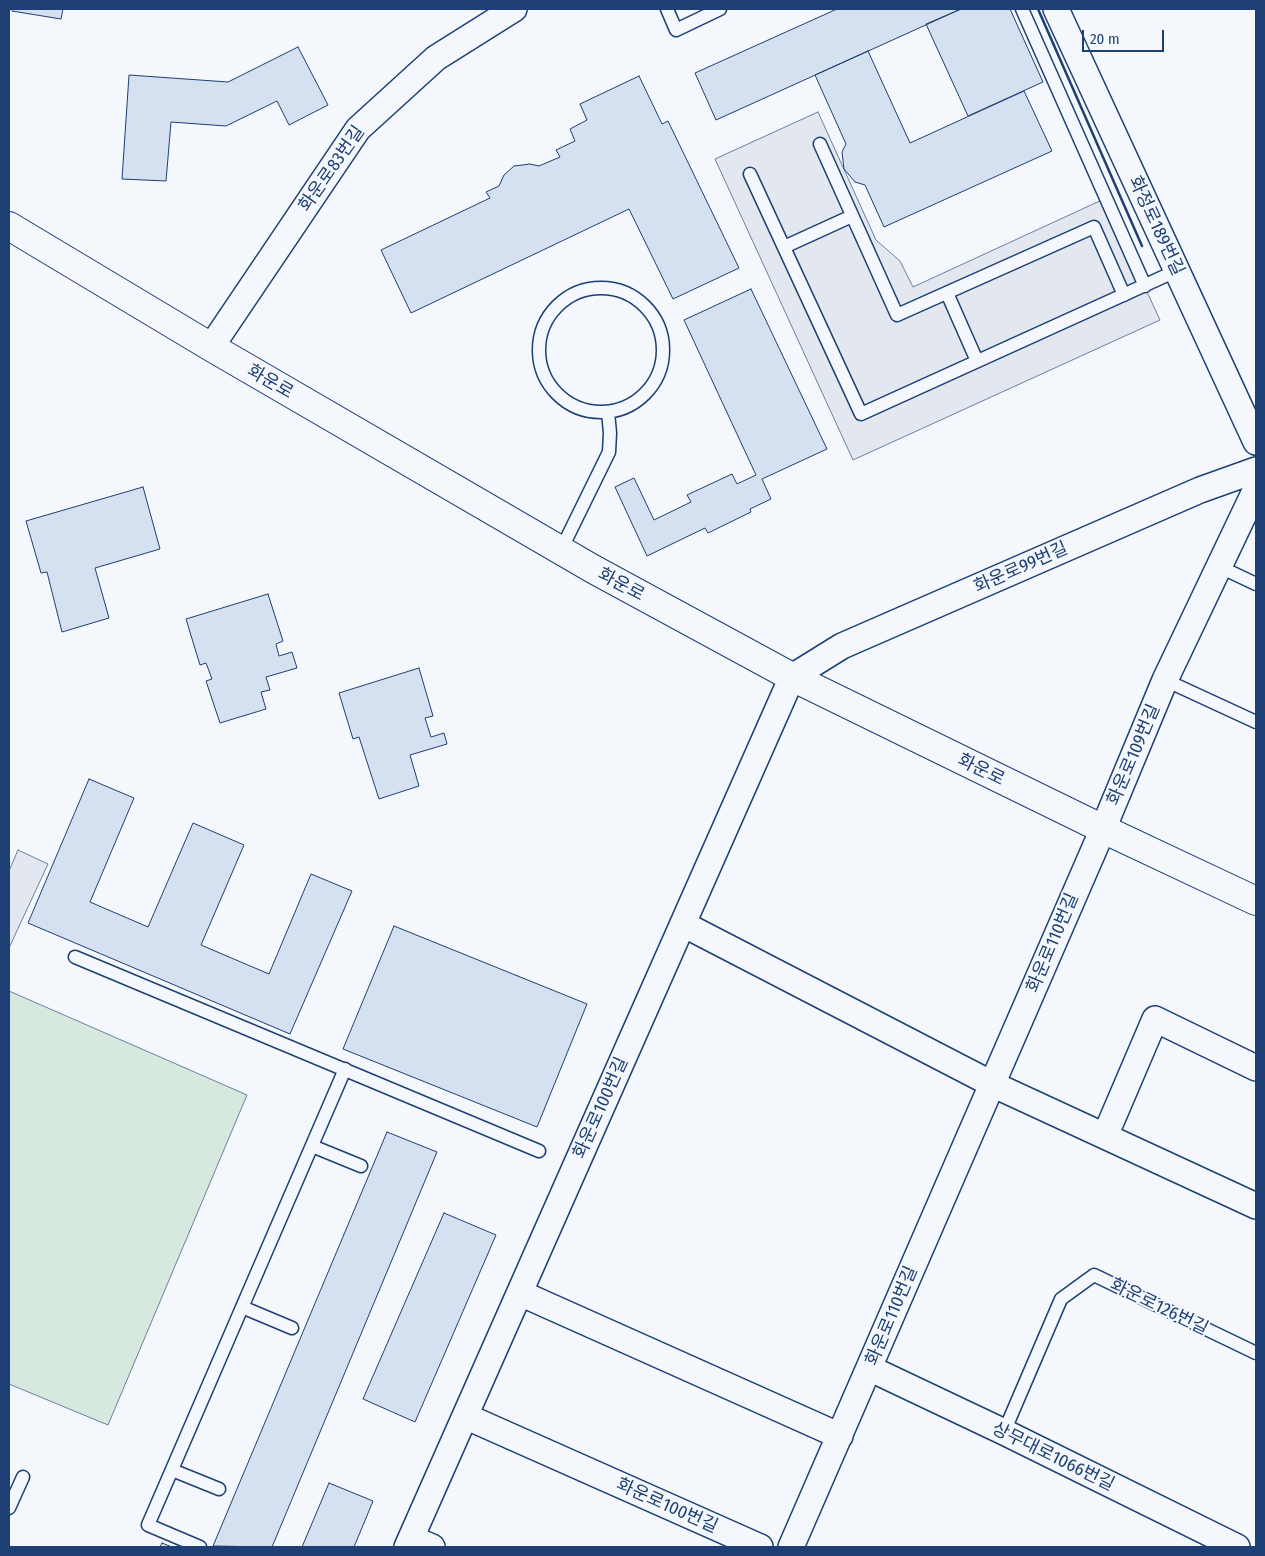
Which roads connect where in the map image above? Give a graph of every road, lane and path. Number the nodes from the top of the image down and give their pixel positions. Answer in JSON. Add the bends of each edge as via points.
{"nodes":[{"id":1,"x":514,"y":9,"type":"edge"},
{"id":2,"x":667,"y":9,"type":"edge"},
{"id":3,"x":720,"y":9,"type":"edge"},
{"id":4,"x":1022,"y":9,"type":"edge"},
{"id":5,"x":1056,"y":9,"type":"edge"},
{"id":6,"x":820,"y":144,"type":"dead end"},
{"id":7,"x":750,"y":174,"type":"dead end"},
{"id":8,"x":852,"y":216,"type":"junction"},
{"id":9,"x":9,"y":226,"type":"edge"},
{"id":10,"x":784,"y":247,"type":"junction"},
{"id":11,"x":1176,"y":271,"type":"junction"},
{"id":12,"x":1145,"y":286,"type":"junction"},
{"id":13,"x":947,"y":293,"type":"junction"},
{"id":14,"x":1124,"y":295,"type":"junction"},
{"id":15,"x":211,"y":347,"type":"junction"},
{"id":16,"x":977,"y":361,"type":"junction"},
{"id":17,"x":608,"y":412,"type":"junction"},
{"id":18,"x":1256,"y":442,"type":"edge"},
{"id":19,"x":1256,"y":470,"type":"edge"},
{"id":20,"x":1256,"y":489,"type":"edge"},
{"id":21,"x":560,"y":552,"type":"junction"},
{"id":22,"x":1218,"y":566,"type":"junction"},
{"id":23,"x":1256,"y":584,"type":"edge"},
{"id":24,"x":792,"y":677,"type":"junction"},
{"id":25,"x":1165,"y":680,"type":"junction"},
{"id":26,"x":1256,"y":722,"type":"edge"},
{"id":27,"x":1103,"y":830,"type":"junction"},
{"id":28,"x":1256,"y":901,"type":"edge"},
{"id":29,"x":683,"y":924,"type":"junction"},
{"id":30,"x":75,"y":956,"type":"dead end"},
{"id":31,"x":1256,"y":1068,"type":"edge"},
{"id":32,"x":345,"y":1069,"type":"junction"},
{"id":33,"x":992,"y":1084,"type":"junction"},
{"id":34,"x":1105,"y":1136,"type":"junction"},
{"id":35,"x":312,"y":1146,"type":"junction"},
{"id":36,"x":539,"y":1151,"type":"dead end"},
{"id":37,"x":361,"y":1166,"type":"dead end"},
{"id":38,"x":1256,"y":1206,"type":"edge"},
{"id":39,"x":520,"y":1293,"type":"junction"},
{"id":40,"x":242,"y":1308,"type":"junction"},
{"id":41,"x":292,"y":1328,"type":"dead end"},
{"id":42,"x":1256,"y":1353,"type":"edge"},
{"id":43,"x":869,"y":1368,"type":"junction"},
{"id":44,"x":466,"y":1416,"type":"junction"},
{"id":45,"x":1004,"y":1432,"type":"junction"},
{"id":46,"x":840,"y":1436,"type":"junction"},
{"id":47,"x":172,"y":1470,"type":"junction"},
{"id":48,"x":23,"y":1476,"type":"dead end"},
{"id":49,"x":219,"y":1489,"type":"dead end"},
{"id":50,"x":9,"y":1508,"type":"edge"},
{"id":51,"x":417,"y":1544,"type":"edge"},
{"id":52,"x":200,"y":1547,"type":"edge"},
{"id":53,"x":760,"y":1547,"type":"edge"},
{"id":54,"x":791,"y":1547,"type":"edge"},
{"id":55,"x":1237,"y":1547,"type":"edge"}],
"edges":[{"from":1,"to":15,"type":"street","name":"화운로83번길","via":[[436,58],[358,129]]},
{"from":2,"to":3,"type":"lane","via":[[676,30]]},
{"from":4,"to":12,"type":"lane"},
{"from":5,"to":11,"type":"street","name":"화정로189번길"},
{"from":6,"to":8,"type":"lane"},
{"from":7,"to":10,"type":"lane"},
{"from":8,"to":10,"type":"lane"},
{"from":8,"to":13,"type":"lane","via":[[897,316]]},
{"from":9,"to":15,"type":"street","name":"화운로"},
{"from":10,"to":16,"type":"lane","via":[[861,414]]},
{"from":11,"to":12,"type":"lane"},
{"from":11,"to":18,"type":"street","name":"화정로189번길"},
{"from":12,"to":14,"type":"lane"},
{"from":13,"to":14,"type":"lane","via":[[1094,227]]},
{"from":13,"to":16,"type":"lane"},
{"from":14,"to":16,"type":"lane"},
{"from":15,"to":21,"type":"street","name":"화운로"},
{"from":17,"to":17,"type":"lane","via":[[628,406],[646,394],[658,376],[663,356],[662,334],[653,315],[639,300],[620,290],[599,287],[562,300],[546,322],[538,347],[540,365],[547,382],[558,395],[573,406]]},
{"from":17,"to":21,"type":"lane","via":[[608,452]]},
{"from":19,"to":24,"type":"street","name":"화운로99번길","via":[[1200,490],[842,646]]},
{"from":20,"to":22,"type":"street","name":"화운로109번길"},
{"from":21,"to":24,"type":"street","name":"화운로"},
{"from":22,"to":23,"type":"lane"},
{"from":22,"to":25,"type":"street","name":"화운로109번길"},
{"from":24,"to":27,"type":"street","name":"화운로"},
{"from":24,"to":29,"type":"street","name":"화운로100번길"},
{"from":25,"to":26,"type":"lane"},
{"from":25,"to":27,"type":"street","name":"화운로109번길"},
{"from":27,"to":28,"type":"street","name":"화운로"},
{"from":27,"to":33,"type":"street","name":"화운로110번길"},
{"from":29,"to":33,"type":"street"},
{"from":29,"to":39,"type":"street","name":"화운로100번길"},
{"from":30,"to":32,"type":"lane"},
{"from":31,"to":34,"type":"street","via":[[1155,1019]]},
{"from":32,"to":35,"type":"lane"},
{"from":32,"to":36,"type":"lane"},
{"from":33,"to":34,"type":"street"},
{"from":33,"to":43,"type":"street","name":"화운로110번길"},
{"from":34,"to":38,"type":"street"},
{"from":35,"to":37,"type":"lane"},
{"from":35,"to":40,"type":"lane"},
{"from":39,"to":44,"type":"street","name":"화운로100번길"},
{"from":39,"to":46,"type":"street"},
{"from":40,"to":41,"type":"lane"},
{"from":40,"to":47,"type":"lane"},
{"from":42,"to":45,"type":"lane","name":"화운로126번길","via":[[1094,1275],[1062,1299]]},
{"from":43,"to":45,"type":"street","name":"상무대로1066번길"},
{"from":43,"to":46,"type":"street","name":"화운로110번길"},
{"from":44,"to":51,"type":"street","name":"화운로100번길"},
{"from":44,"to":53,"type":"street","name":"화운로100번길"},
{"from":45,"to":55,"type":"street","name":"상무대로1066번길"},
{"from":46,"to":54,"type":"street","name":"화운로110번길"},
{"from":47,"to":49,"type":"lane"},
{"from":47,"to":52,"type":"lane","via":[[148,1524]]},
{"from":48,"to":50,"type":"lane"}]}
